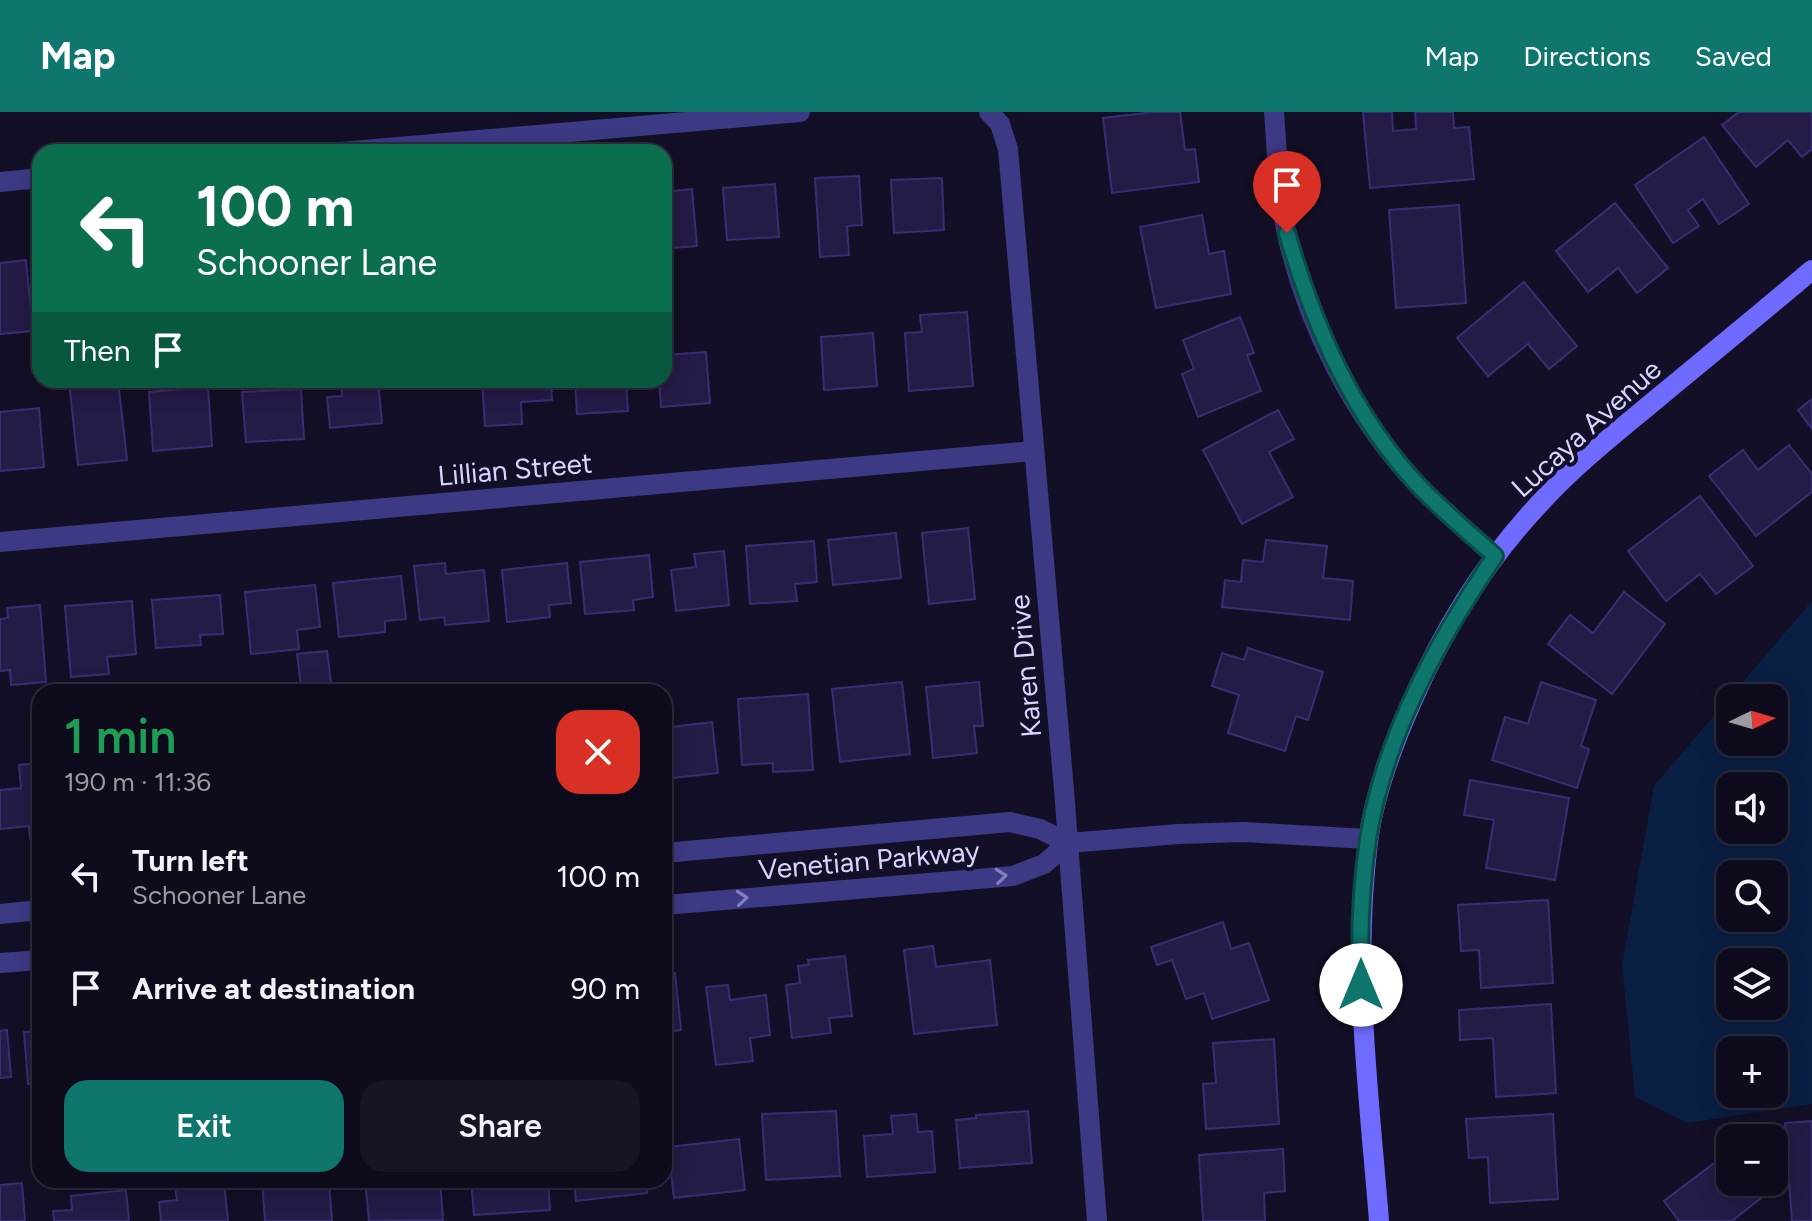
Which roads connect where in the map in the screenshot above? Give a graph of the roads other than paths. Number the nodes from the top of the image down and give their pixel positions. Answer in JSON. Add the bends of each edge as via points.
{"nodes":[{"id":1,"x":800,"y":112,"type":"edge"},
{"id":2,"x":989,"y":112,"type":"edge"},
{"id":3,"x":1274,"y":112,"type":"edge"},
{"id":4,"x":433,"y":144,"type":"edge"},
{"id":5,"x":32,"y":179,"type":"edge"},
{"id":6,"x":0,"y":182,"type":"edge"},
{"id":7,"x":1812,"y":270,"type":"edge"},
{"id":8,"x":1034,"y":451,"type":"junction"},
{"id":9,"x":0,"y":542,"type":"edge"},
{"id":10,"x":1495,"y":556,"type":"junction"},
{"id":11,"x":1368,"y":839,"type":"junction"},
{"id":12,"x":1068,"y":843,"type":"junction"},
{"id":13,"x":672,"y":852,"type":"edge"},
{"id":14,"x":672,"y":904,"type":"edge"},
{"id":15,"x":32,"y":911,"type":"edge"},
{"id":16,"x":0,"y":914,"type":"edge"},
{"id":17,"x":32,"y":961,"type":"edge"},
{"id":18,"x":0,"y":963,"type":"edge"},
{"id":19,"x":1097,"y":1221,"type":"edge"},
{"id":20,"x":1379,"y":1221,"type":"edge"}],
"edges":[{"from":1,"to":4,"type":"street"},
{"from":2,"to":8,"type":"street","name":"Karen Drive","via":[[1000,124],[1008,149]]},
{"from":3,"to":10,"type":"street","via":[[1287,233],[1324,340],[1381,440],[1418,485]]},
{"from":5,"to":6,"type":"street"},
{"from":7,"to":10,"type":"street","name":"Lucaya Avenue","via":[[1582,461]]},
{"from":8,"to":9,"type":"street","name":"Lillian Street"},
{"from":8,"to":12,"type":"street","name":"Karen Drive"},
{"from":10,"to":11,"type":"street","name":"Lucaya Avenue","via":[[1419,686],[1391,755]]},
{"from":11,"to":12,"type":"street","name":"Venetian Parkway","via":[[1243,832]]},
{"from":11,"to":20,"type":"street","name":"Lucaya Avenue","via":[[1360,961]]},
{"from":12,"to":13,"type":"street","name":"Venetian Parkway","via":[[1010,822]]},
{"from":14,"to":12,"type":"street","name":"Venetian Parkway","one_way":true,"via":[[1013,876],[1044,864]]},
{"from":12,"to":19,"type":"street","name":"Karen Drive"},
{"from":15,"to":16,"type":"street"},
{"from":17,"to":18,"type":"street"}]}
